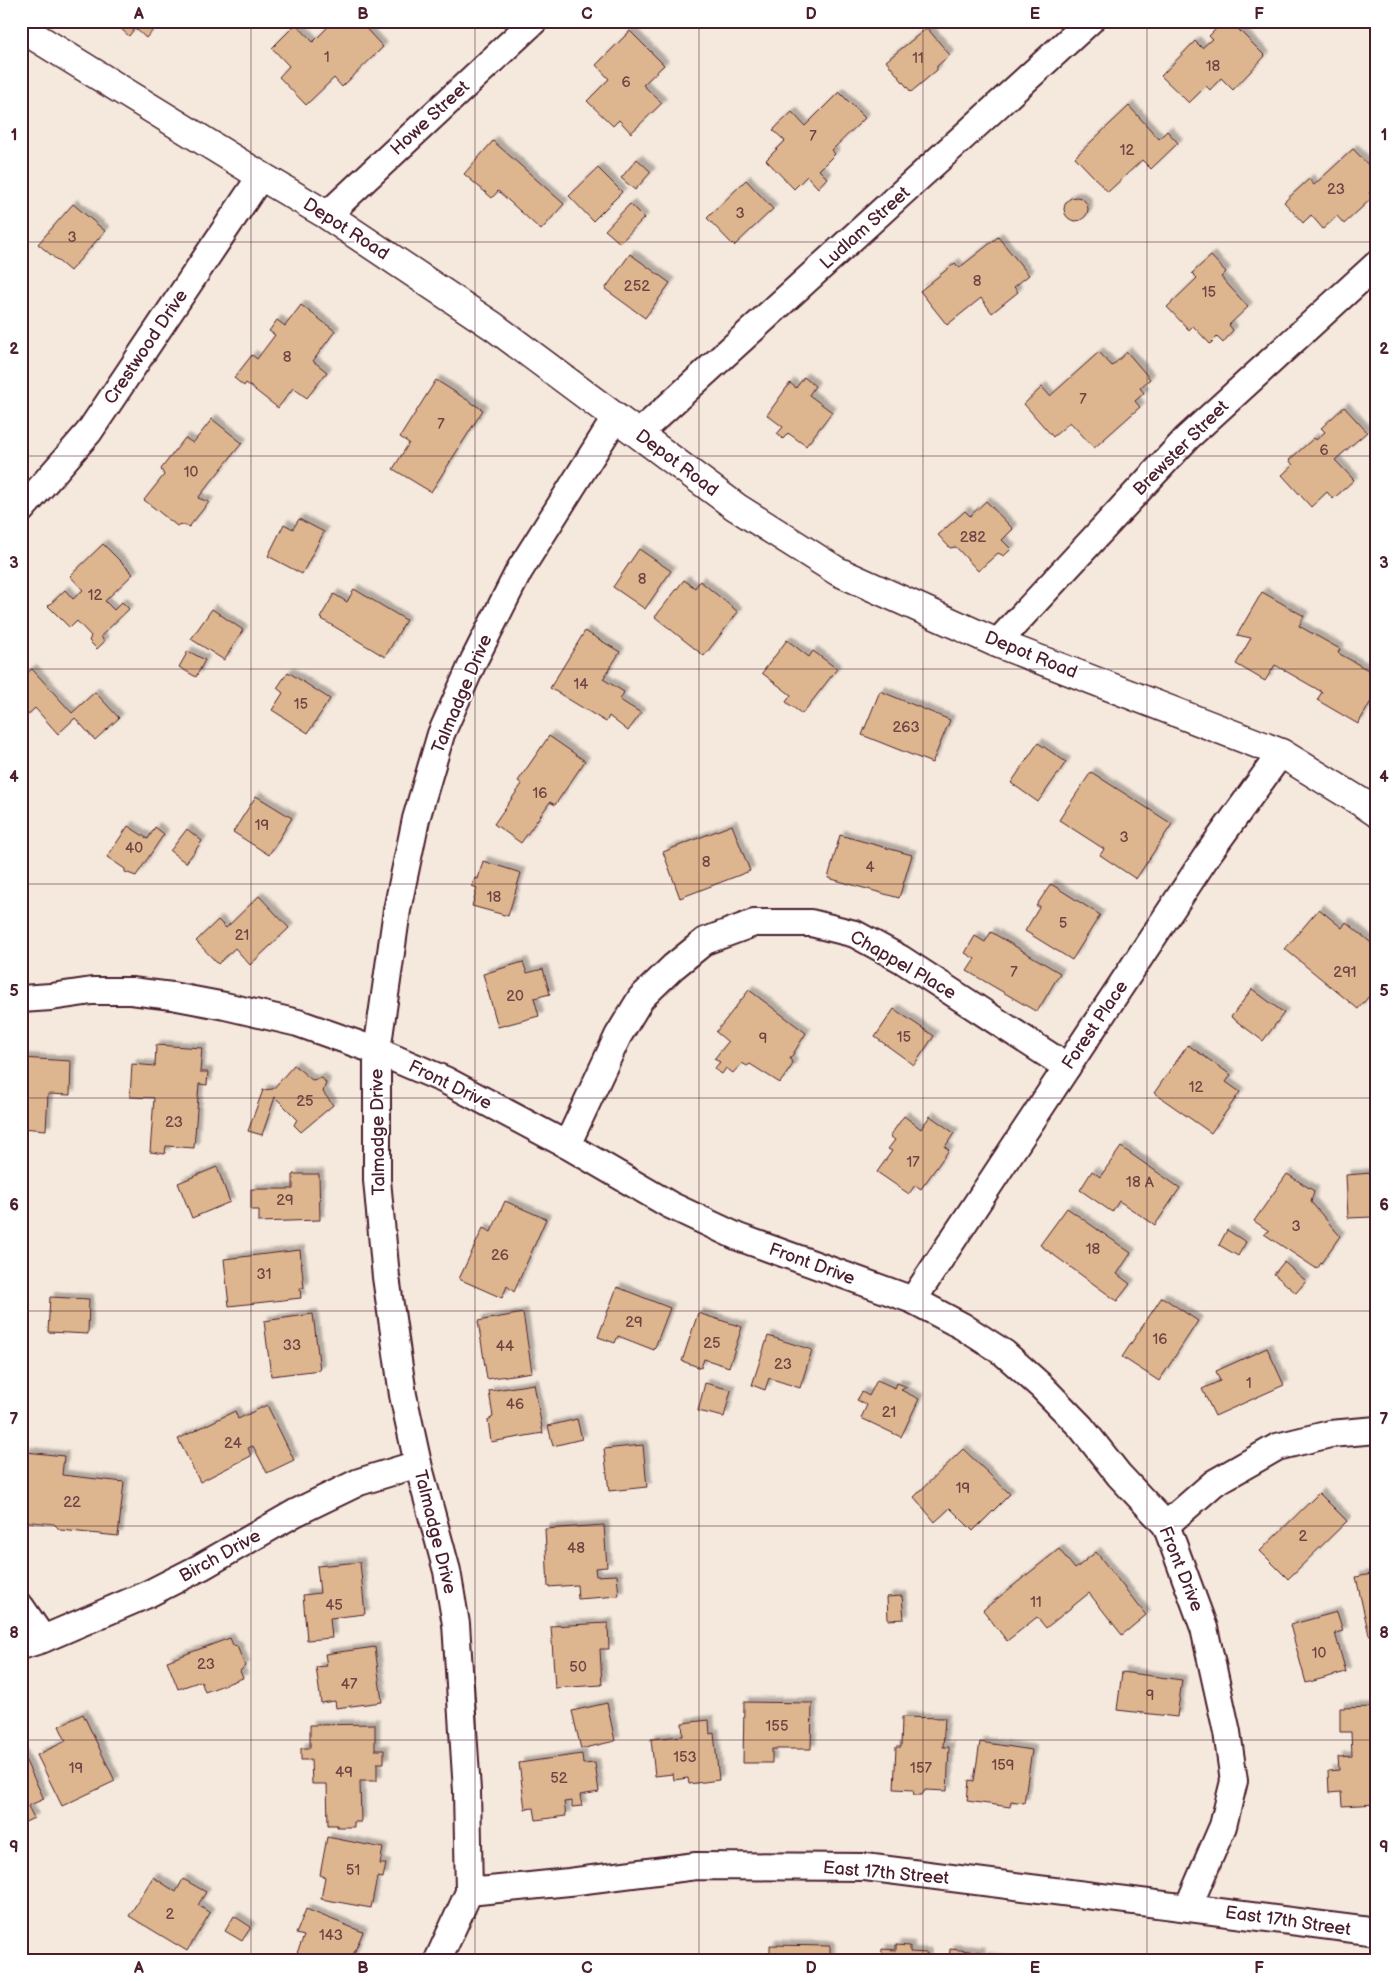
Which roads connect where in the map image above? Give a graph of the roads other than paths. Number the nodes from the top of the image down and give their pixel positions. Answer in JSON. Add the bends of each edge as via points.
{"nodes":[{"id":1,"x":534,"y":21,"type":"edge"},
{"id":2,"x":1090,"y":21,"type":"edge"},
{"id":3,"x":21,"y":28,"type":"edge"},
{"id":4,"x":261,"y":176,"type":"junction"},
{"id":5,"x":327,"y":215,"type":"junction"},
{"id":6,"x":1377,"y":264,"type":"edge"},
{"id":7,"x":616,"y":417,"type":"junction"},
{"id":8,"x":638,"y":434,"type":"junction"},
{"id":9,"x":21,"y":510,"type":"edge"},
{"id":10,"x":997,"y":643,"type":"junction"},
{"id":11,"x":1281,"y":753,"type":"junction"},
{"id":12,"x":1373,"y":803,"type":"edge"},
{"id":13,"x":21,"y":999,"type":"edge"},
{"id":14,"x":378,"y":1051,"type":"junction"},
{"id":15,"x":1066,"y":1067,"type":"junction"},
{"id":16,"x":566,"y":1145,"type":"junction"},
{"id":17,"x":913,"y":1300,"type":"junction"},
{"id":18,"x":1377,"y":1430,"type":"edge"},
{"id":19,"x":418,"y":1464,"type":"junction"},
{"id":20,"x":1166,"y":1525,"type":"junction"},
{"id":21,"x":21,"y":1607,"type":"edge"},
{"id":22,"x":32,"y":1643,"type":"edge"},
{"id":23,"x":469,"y":1892,"type":"junction"},
{"id":24,"x":1188,"y":1907,"type":"junction"},
{"id":25,"x":1377,"y":1932,"type":"edge"},
{"id":26,"x":438,"y":1960,"type":"edge"}],
"edges":[{"from":1,"to":5,"type":"street","name":"Howe Street"},
{"from":2,"to":8,"type":"street","name":"Ludlam Street"},
{"from":3,"to":4,"type":"street","name":"Depot Road"},
{"from":4,"to":5,"type":"street","name":"Depot Road"},
{"from":4,"to":9,"type":"street","name":"Crestwood Drive","via":[[89,432]]},
{"from":5,"to":7,"type":"street","name":"Depot Road","via":[[493,326]]},
{"from":6,"to":10,"type":"street","name":"Brewster Street","via":[[1187,438]]},
{"from":7,"to":8,"type":"street","name":"Depot Road"},
{"from":7,"to":14,"type":"street","name":"Talmadge Drive","via":[[519,572],[441,734],[416,819],[401,891]]},
{"from":8,"to":10,"type":"street","name":"Depot Road","via":[[736,507],[837,572]]},
{"from":10,"to":11,"type":"street","name":"Depot Road"},
{"from":11,"to":12,"type":"street","name":"Depot Road"},
{"from":11,"to":15,"type":"street","name":"Forest Place","via":[[1208,854]]},
{"from":13,"to":14,"type":"street","name":"Front Drive","via":[[92,991],[172,996],[298,1024]]},
{"from":14,"to":16,"type":"street","name":"Front Drive","via":[[445,1080]]},
{"from":14,"to":19,"type":"street","name":"Talmadge Drive","via":[[377,1180],[386,1277],[403,1395]]},
{"from":15,"to":16,"type":"street","name":"Chappel Place","via":[[901,959],[855,934],[811,923],[754,923],[705,940],[640,998],[618,1036]]},
{"from":15,"to":17,"type":"street","name":"Forest Place"},
{"from":16,"to":17,"type":"street","name":"Front Drive","via":[[670,1205],[738,1237]]},
{"from":17,"to":20,"type":"street","name":"Front Drive","via":[[1004,1353],[1081,1427],[1120,1476]]},
{"from":18,"to":20,"type":"street","via":[[1330,1434],[1277,1447],[1214,1483]]},
{"from":19,"to":22,"type":"street","name":"Birch Drive","via":[[359,1482],[295,1513],[148,1594]]},
{"from":19,"to":23,"type":"street","name":"Talmadge Drive","via":[[447,1571],[456,1624]]},
{"from":20,"to":24,"type":"street","name":"Front Drive","via":[[1204,1628],[1228,1732],[1234,1781],[1223,1826]]},
{"from":21,"to":22,"type":"street"},
{"from":23,"to":24,"type":"street","name":"East 17th Street","via":[[696,1866],[865,1867]]},
{"from":23,"to":26,"type":"street"},
{"from":24,"to":25,"type":"street","name":"East 17th Street"}]}
